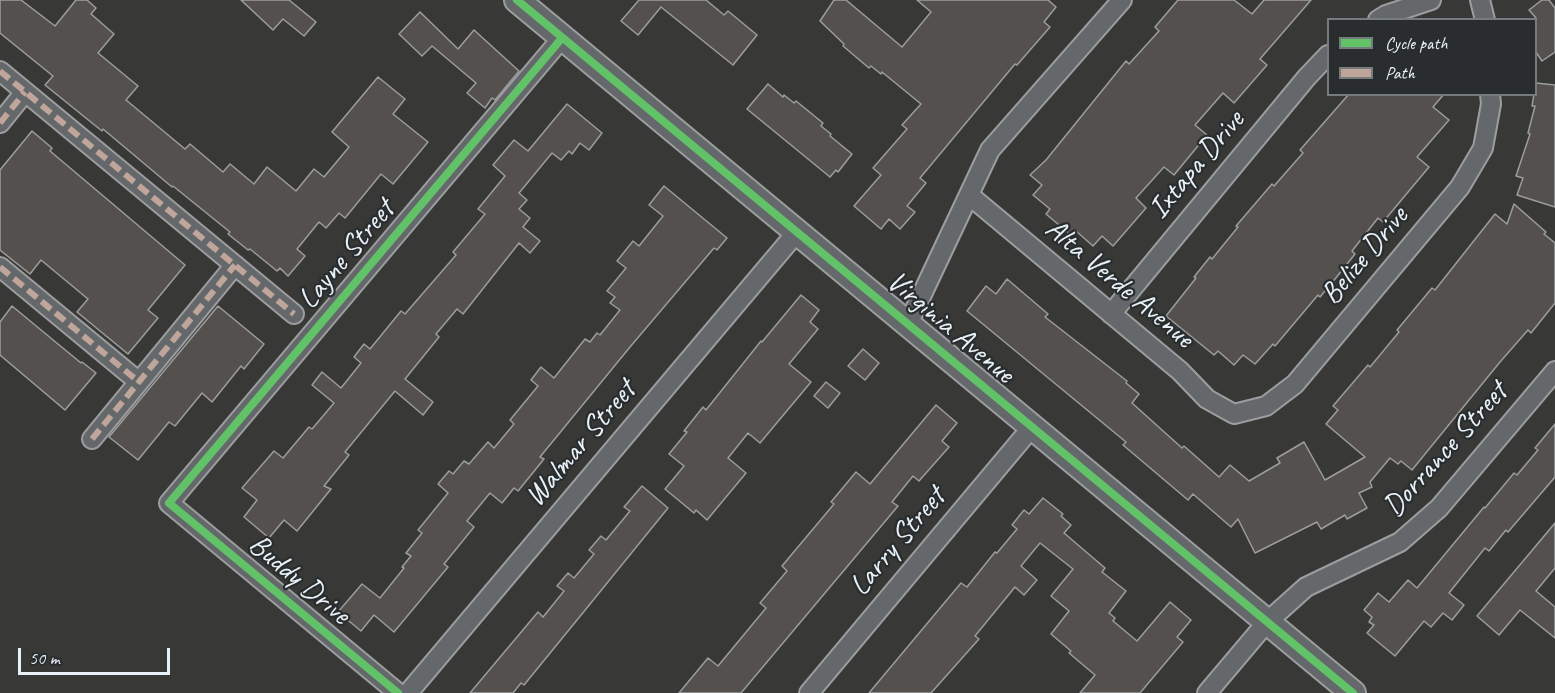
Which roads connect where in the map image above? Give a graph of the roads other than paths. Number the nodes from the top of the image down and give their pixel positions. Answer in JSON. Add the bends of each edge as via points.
{"nodes":[{"id":1,"x":517,"y":0,"type":"edge"},
{"id":2,"x":1122,"y":0,"type":"edge"},
{"id":3,"x":1431,"y":0,"type":"edge"},
{"id":4,"x":1480,"y":0,"type":"edge"},
{"id":5,"x":1381,"y":18,"type":"edge"},
{"id":6,"x":1484,"y":18,"type":"edge"},
{"id":7,"x":562,"y":38,"type":"junction"},
{"id":8,"x":1327,"y":57,"type":"edge"},
{"id":9,"x":0,"y":71,"type":"edge"},
{"id":10,"x":25,"y":92,"type":"junction"},
{"id":11,"x":1490,"y":96,"type":"edge"},
{"id":12,"x":0,"y":123,"type":"edge"},
{"id":13,"x":969,"y":195,"type":"junction"},
{"id":14,"x":797,"y":232,"type":"junction"},
{"id":15,"x":235,"y":265,"type":"junction"},
{"id":16,"x":0,"y":267,"type":"edge"},
{"id":17,"x":294,"y":314,"type":"dead end"},
{"id":18,"x":1111,"y":314,"type":"junction"},
{"id":19,"x":908,"y":324,"type":"junction"},
{"id":20,"x":1555,"y":371,"type":"edge"},
{"id":21,"x":139,"y":382,"type":"junction"},
{"id":22,"x":1234,"y":414,"type":"joint"},
{"id":23,"x":1032,"y":427,"type":"junction"},
{"id":24,"x":92,"y":439,"type":"dead end"},
{"id":25,"x":169,"y":503,"type":"joint"},
{"id":26,"x":1267,"y":622,"type":"junction"},
{"id":27,"x":398,"y":693,"type":"edge"},
{"id":28,"x":408,"y":693,"type":"edge"},
{"id":29,"x":809,"y":693,"type":"edge"},
{"id":30,"x":1207,"y":693,"type":"edge"},
{"id":31,"x":1353,"y":693,"type":"edge"}],
"edges":[{"from":1,"to":7,"type":"street","name":"Virginia Avenue"},
{"from":2,"to":13,"type":"street","via":[[990,150]]},
{"from":3,"to":5,"type":"street"},
{"from":4,"to":6,"type":"street"},
{"from":7,"to":14,"type":"street","name":"Virginia Avenue"},
{"from":7,"to":25,"type":"street","name":"Layne Street"},
{"from":8,"to":18,"type":"street","name":"Ixtapa Drive"},
{"from":9,"to":10,"type":"street"},
{"from":10,"to":12,"type":"street"},
{"from":10,"to":15,"type":"street"},
{"from":11,"to":22,"type":"street","name":"Belize Drive","via":[[1483,148],[1460,187],[1295,384],[1266,406]]},
{"from":13,"to":18,"type":"street","name":"Alta Verde Avenue"},
{"from":13,"to":19,"type":"street"},
{"from":14,"to":19,"type":"street","name":"Virginia Avenue"},
{"from":14,"to":28,"type":"street","name":"Walmar Street"},
{"from":15,"to":17,"type":"street"},
{"from":15,"to":21,"type":"street"},
{"from":16,"to":21,"type":"street"},
{"from":18,"to":22,"type":"street","name":"Alta Verde Avenue","via":[[1180,371],[1207,399]]},
{"from":19,"to":23,"type":"street","name":"Virginia Avenue"},
{"from":20,"to":26,"type":"street","name":"Dorrance Street","via":[[1439,508],[1400,542],[1306,587]]},
{"from":21,"to":24,"type":"street"},
{"from":23,"to":26,"type":"street","name":"Virginia Avenue"},
{"from":23,"to":29,"type":"street","name":"Larry Street"},
{"from":25,"to":27,"type":"street","name":"Buddy Drive"},
{"from":26,"to":30,"type":"street","name":"Dorrance Street"},
{"from":26,"to":31,"type":"street","name":"Virginia Avenue"}]}
